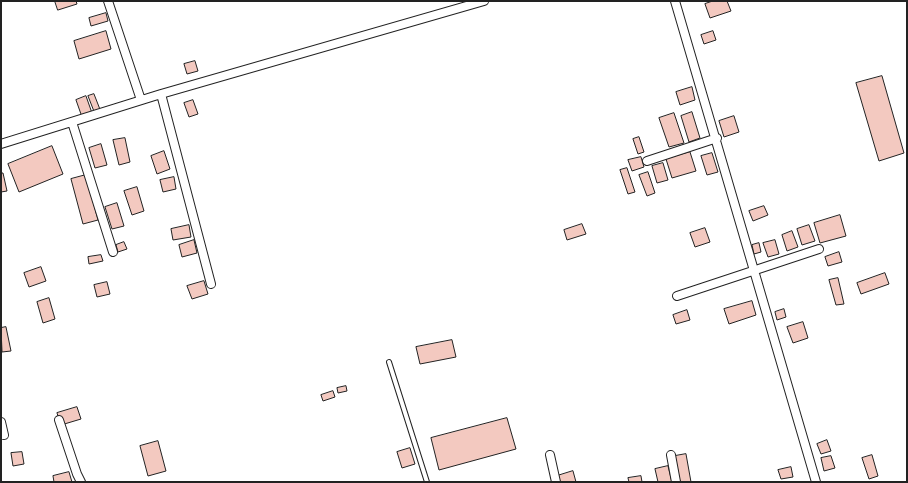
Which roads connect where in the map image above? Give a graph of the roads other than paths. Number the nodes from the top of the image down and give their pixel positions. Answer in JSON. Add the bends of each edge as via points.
{"nodes":[{"id":1,"x":108,"y":1,"type":"edge"},
{"id":2,"x":484,"y":1,"type":"edge"},
{"id":3,"x":676,"y":1,"type":"edge"},
{"id":4,"x":161,"y":94,"type":"junction"},
{"id":5,"x":141,"y":100,"type":"junction"},
{"id":6,"x":72,"y":122,"type":"junction"},
{"id":7,"x":717,"y":138,"type":"junction"},
{"id":8,"x":1,"y":144,"type":"edge"},
{"id":9,"x":647,"y":161,"type":"dead end"},
{"id":10,"x":820,"y":249,"type":"dead end"},
{"id":11,"x":113,"y":252,"type":"dead end"},
{"id":12,"x":755,"y":270,"type":"junction"},
{"id":13,"x":212,"y":284,"type":"dead end"},
{"id":14,"x":677,"y":296,"type":"dead end"},
{"id":15,"x":390,"y":362,"type":"dead end"},
{"id":16,"x":59,"y":420,"type":"dead end"},
{"id":17,"x":1,"y":422,"type":"edge"},
{"id":18,"x":4,"y":435,"type":"dead end"},
{"id":19,"x":550,"y":455,"type":"dead end"},
{"id":20,"x":670,"y":455,"type":"dead end"},
{"id":21,"x":81,"y":482,"type":"edge"},
{"id":22,"x":427,"y":482,"type":"edge"},
{"id":23,"x":556,"y":482,"type":"edge"},
{"id":24,"x":676,"y":482,"type":"edge"},
{"id":25,"x":816,"y":482,"type":"edge"}],
"edges":[{"from":1,"to":5,"type":"street"},
{"from":2,"to":4,"type":"street"},
{"from":3,"to":7,"type":"street"},
{"from":4,"to":5,"type":"street"},
{"from":4,"to":13,"type":"street"},
{"from":5,"to":6,"type":"street"},
{"from":6,"to":8,"type":"street"},
{"from":6,"to":11,"type":"street"},
{"from":7,"to":9,"type":"street"},
{"from":7,"to":12,"type":"street"},
{"from":10,"to":12,"type":"street"},
{"from":12,"to":14,"type":"street"},
{"from":12,"to":25,"type":"street"},
{"from":15,"to":22,"type":"lane"},
{"from":16,"to":21,"type":"street"},
{"from":17,"to":18,"type":"street"},
{"from":19,"to":23,"type":"street"},
{"from":20,"to":24,"type":"street"}]}
